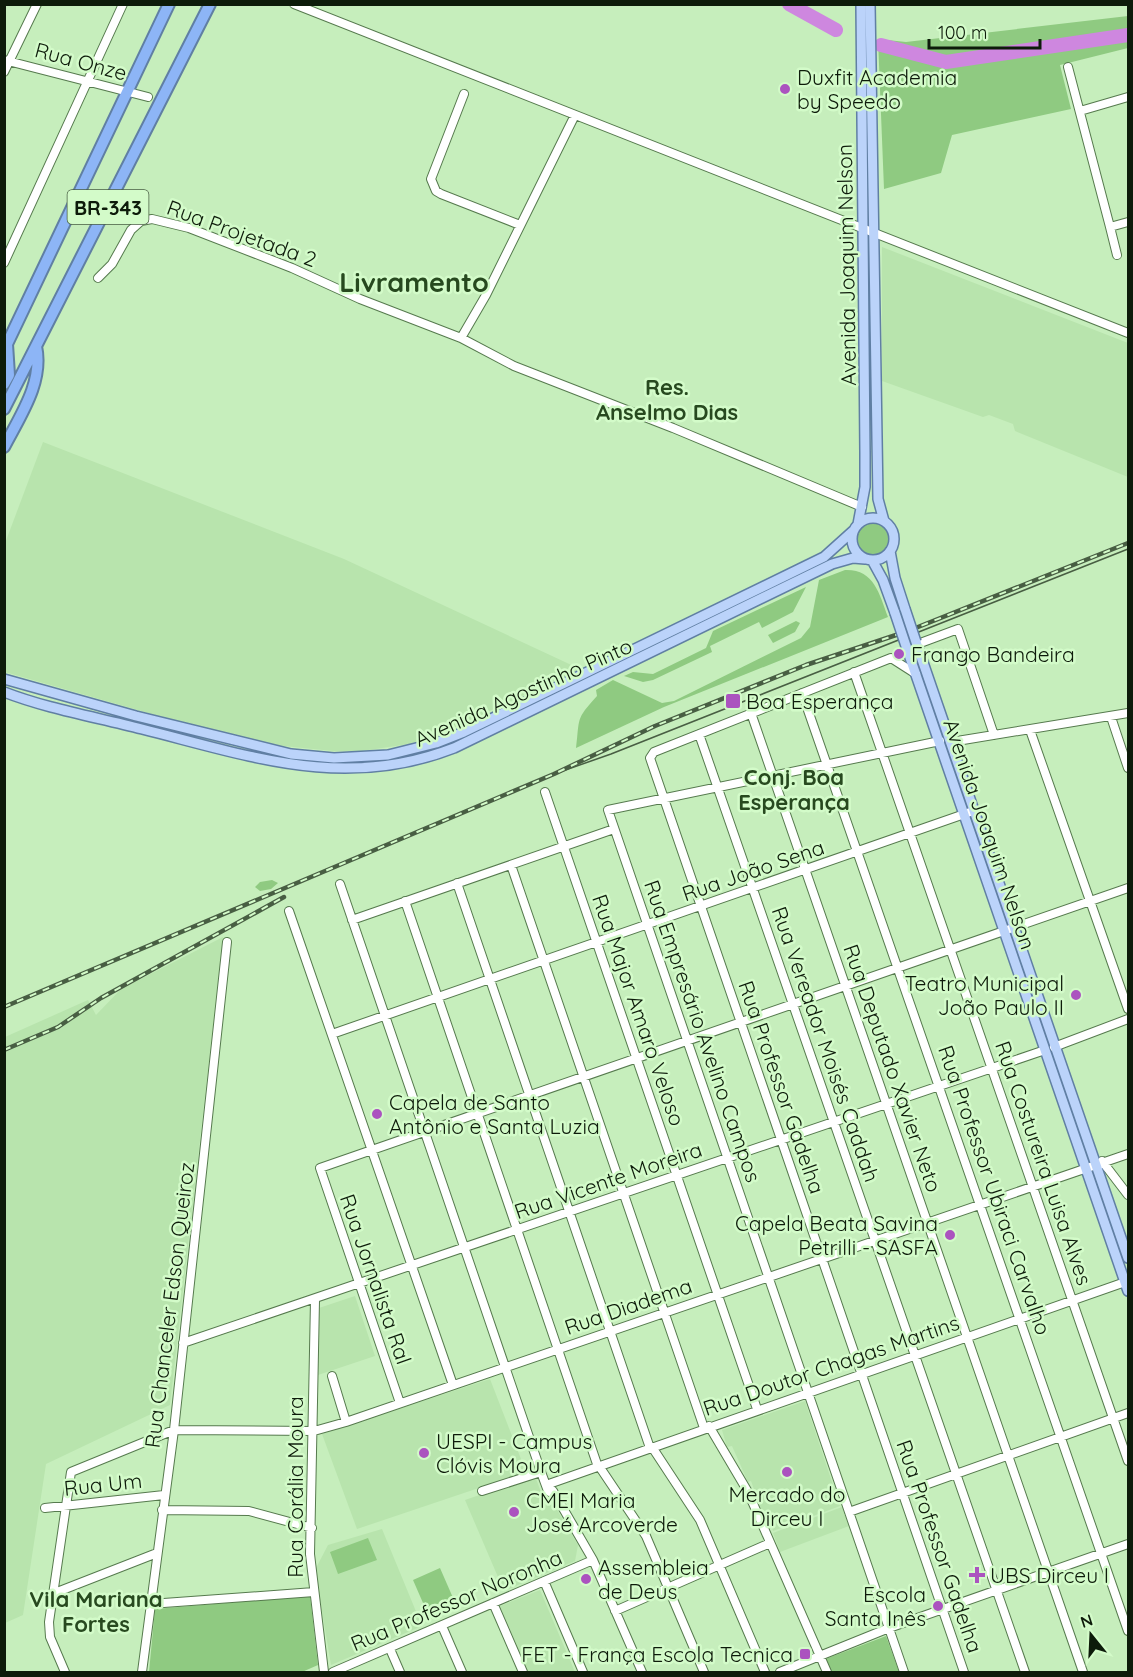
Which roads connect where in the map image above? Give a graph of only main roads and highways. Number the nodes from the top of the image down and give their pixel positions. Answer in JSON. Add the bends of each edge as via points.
{"nodes":[{"id":1,"x":169,"y":4,"type":"edge"},
{"id":2,"x":210,"y":4,"type":"edge"},
{"id":3,"x":861,"y":4,"type":"edge"},
{"id":4,"x":870,"y":4,"type":"edge"},
{"id":5,"x":6,"y":346,"type":"edge"},
{"id":6,"x":36,"y":346,"type":"junction"},
{"id":7,"x":7,"y":379,"type":"edge"},
{"id":8,"x":4,"y":409,"type":"edge"},
{"id":9,"x":4,"y":447,"type":"edge"},
{"id":10,"x":884,"y":521,"type":"junction"},
{"id":11,"x":856,"y":527,"type":"junction"},
{"id":12,"x":890,"y":551,"type":"junction"},
{"id":13,"x":869,"y":559,"type":"junction"},
{"id":14,"x":4,"y":679,"type":"edge"},
{"id":15,"x":4,"y":692,"type":"edge"},
{"id":16,"x":969,"y":813,"type":"junction"},
{"id":17,"x":1049,"y":1048,"type":"junction"},
{"id":18,"x":1094,"y":1164,"type":"junction"},
{"id":19,"x":1128,"y":1258,"type":"edge"},
{"id":20,"x":1127,"y":1284,"type":"edge"}],
"edges":[{"from":1,"to":5,"type":"highway","name":"BR-343"},
{"from":2,"to":6,"type":"highway","number":"BR-343"},
{"from":3,"to":11,"type":"main road","name":"Avenida Joaquim Nelson","via":[[865,454],[862,507]]},
{"from":4,"to":10,"type":"main road","name":"Avenida Joaquim Nelson","via":[[878,499]]},
{"from":5,"to":7,"type":"highway","name":"BR-343"},
{"from":6,"to":8,"type":"highway","number":"BR-343"},
{"from":6,"to":9,"type":"highway","via":[[38,375]]},
{"from":10,"to":11,"type":"main road","via":[[871,518]]},
{"from":10,"to":12,"type":"main road","via":[[892,532]]},
{"from":11,"to":13,"type":"main road","via":[[852,543],[859,555]]},
{"from":11,"to":14,"type":"main road","name":"Avenida Agostinho Pinto","via":[[824,557],[464,732],[388,755],[334,758],[255,747]]},
{"from":12,"to":13,"type":"main road","via":[[879,559]]},
{"from":12,"to":16,"type":"main road","name":"Avenida Joaquim Nelson","bridge":true,"via":[[894,578],[920,642]]},
{"from":13,"to":15,"type":"main road","name":"Avenida Agostinho Pinto","via":[[853,558],[832,564],[454,748],[399,765],[333,770],[271,763]]},
{"from":13,"to":16,"type":"main road","name":"Avenida Joaquim Nelson","bridge":true,"via":[[883,580]]},
{"from":16,"to":17,"type":"main road","name":"Avenida Joaquim Nelson","via":[[1005,931]]},
{"from":16,"to":17,"type":"main road","name":"Avenida Joaquim Nelson","via":[[1015,928]]},
{"from":17,"to":18,"type":"main road","name":"Avenida Joaquim Nelson"},
{"from":18,"to":19,"type":"main road","name":"Avenida Joaquim Nelson"},
{"from":18,"to":20,"type":"main road","name":"Avenida Joaquim Nelson"}]}
